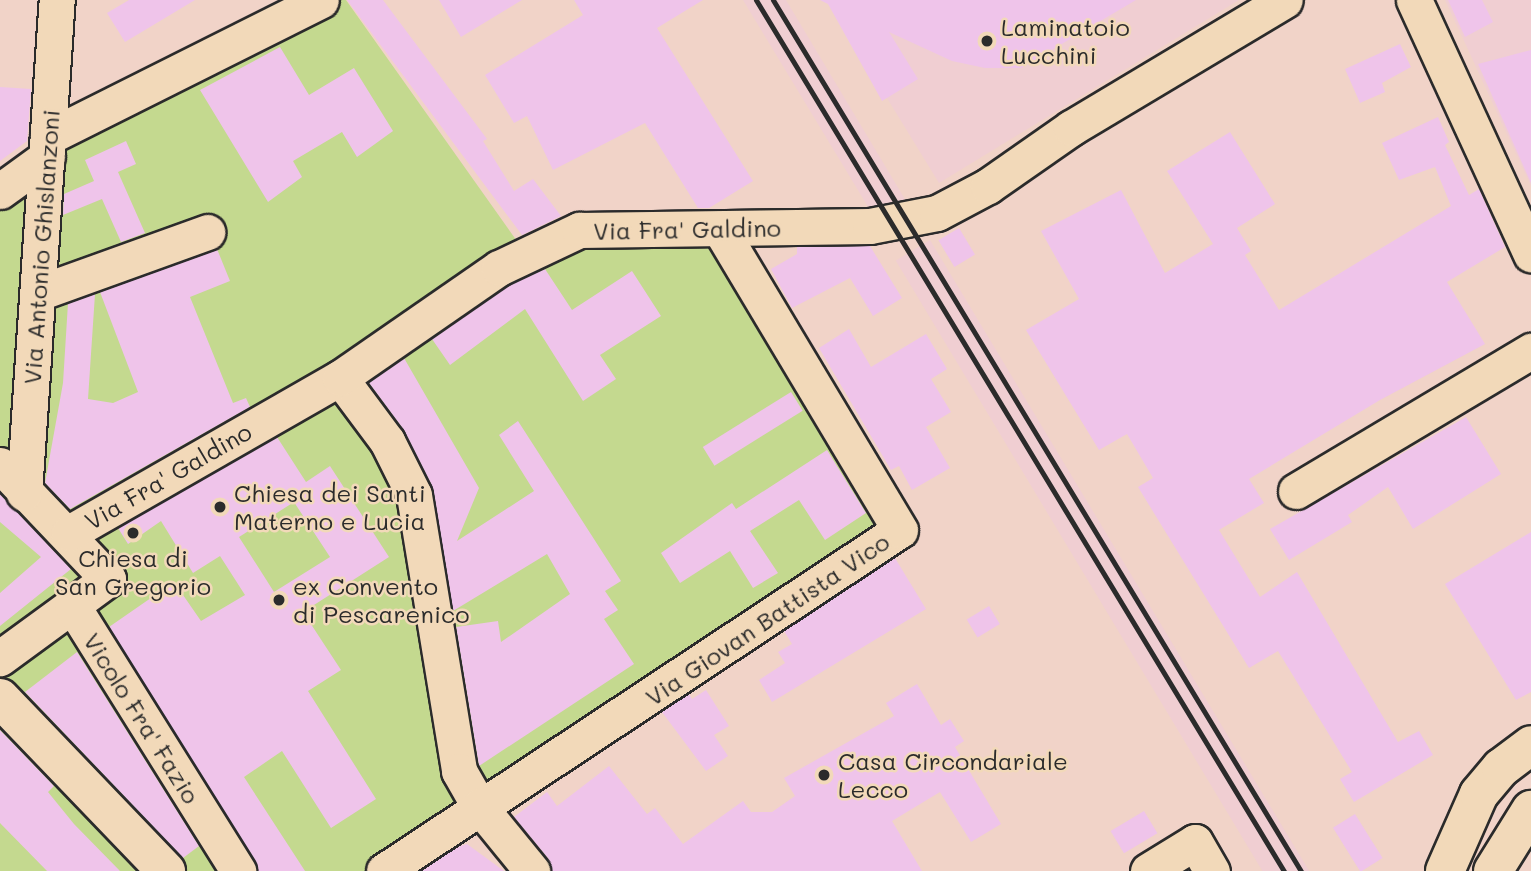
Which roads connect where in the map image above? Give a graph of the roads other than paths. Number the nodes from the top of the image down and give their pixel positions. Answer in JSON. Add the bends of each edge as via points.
{"nodes":[{"id":1,"x":57,"y":0,"type":"edge"},
{"id":2,"x":321,"y":0,"type":"edge"},
{"id":3,"x":1285,"y":0,"type":"edge"},
{"id":4,"x":1414,"y":0,"type":"edge"},
{"id":5,"x":47,"y":147,"type":"junction"},
{"id":6,"x":0,"y":191,"type":"edge"},
{"id":7,"x":720,"y":229,"type":"junction"},
{"id":8,"x":207,"y":232,"type":"dead end"},
{"id":9,"x":1528,"y":247,"type":"edge"},
{"id":10,"x":37,"y":293,"type":"junction"},
{"id":11,"x":1531,"y":351,"type":"edge"},
{"id":12,"x":340,"y":378,"type":"junction"},
{"id":13,"x":0,"y":465,"type":"edge"},
{"id":14,"x":1296,"y":491,"type":"dead end"},
{"id":15,"x":24,"y":493,"type":"junction"},
{"id":16,"x":69,"y":533,"type":"junction"},
{"id":17,"x":72,"y":605,"type":"junction"},
{"id":18,"x":0,"y":658,"type":"edge"},
{"id":19,"x":0,"y":698,"type":"edge"},
{"id":20,"x":1531,"y":745,"type":"edge"},
{"id":21,"x":479,"y":806,"type":"junction"},
{"id":22,"x":1531,"y":810,"type":"edge"},
{"id":23,"x":221,"y":857,"type":"edge"},
{"id":24,"x":1203,"y":857,"type":"edge"},
{"id":25,"x":166,"y":871,"type":"edge"},
{"id":26,"x":384,"y":871,"type":"edge"},
{"id":27,"x":531,"y":871,"type":"edge"},
{"id":28,"x":1148,"y":871,"type":"edge"},
{"id":29,"x":1445,"y":871,"type":"edge"},
{"id":30,"x":1493,"y":871,"type":"edge"}],
"edges":[{"from":1,"to":5,"type":"street","name":"Via Antonio Ghislanzoni"},
{"from":2,"to":5,"type":"street"},
{"from":3,"to":7,"type":"street","name":"Via Fra' Galdino","via":[[1071,128],[988,186],[937,213],[891,225]]},
{"from":4,"to":9,"type":"street"},
{"from":5,"to":6,"type":"street"},
{"from":5,"to":10,"type":"street","name":"Via Antonio Ghislanzoni"},
{"from":7,"to":12,"type":"street","name":"Via Fra' Galdino","via":[[579,230],[499,268]]},
{"from":7,"to":21,"type":"street","name":"Via Giovan Battista Vico","via":[[900,530]]},
{"from":8,"to":10,"type":"street"},
{"from":10,"to":15,"type":"street","name":"Via Antonio Ghislanzoni"},
{"from":11,"to":14,"type":"street"},
{"from":12,"to":16,"type":"street","name":"Via Fra' Galdino"},
{"from":12,"to":21,"type":"street","via":[[387,441],[414,495],[459,771]]},
{"from":13,"to":15,"type":"street"},
{"from":15,"to":16,"type":"street"},
{"from":16,"to":17,"type":"street","via":[[108,579]]},
{"from":17,"to":18,"type":"street"},
{"from":17,"to":23,"type":"street","name":"Vicolo Fra' Fazio"},
{"from":19,"to":25,"type":"main road"},
{"from":20,"to":29,"type":"main road","via":[[1501,768],[1479,794]]},
{"from":21,"to":26,"type":"street"},
{"from":21,"to":27,"type":"street"},
{"from":22,"to":30,"type":"main road"},
{"from":24,"to":28,"type":"street"}]}
